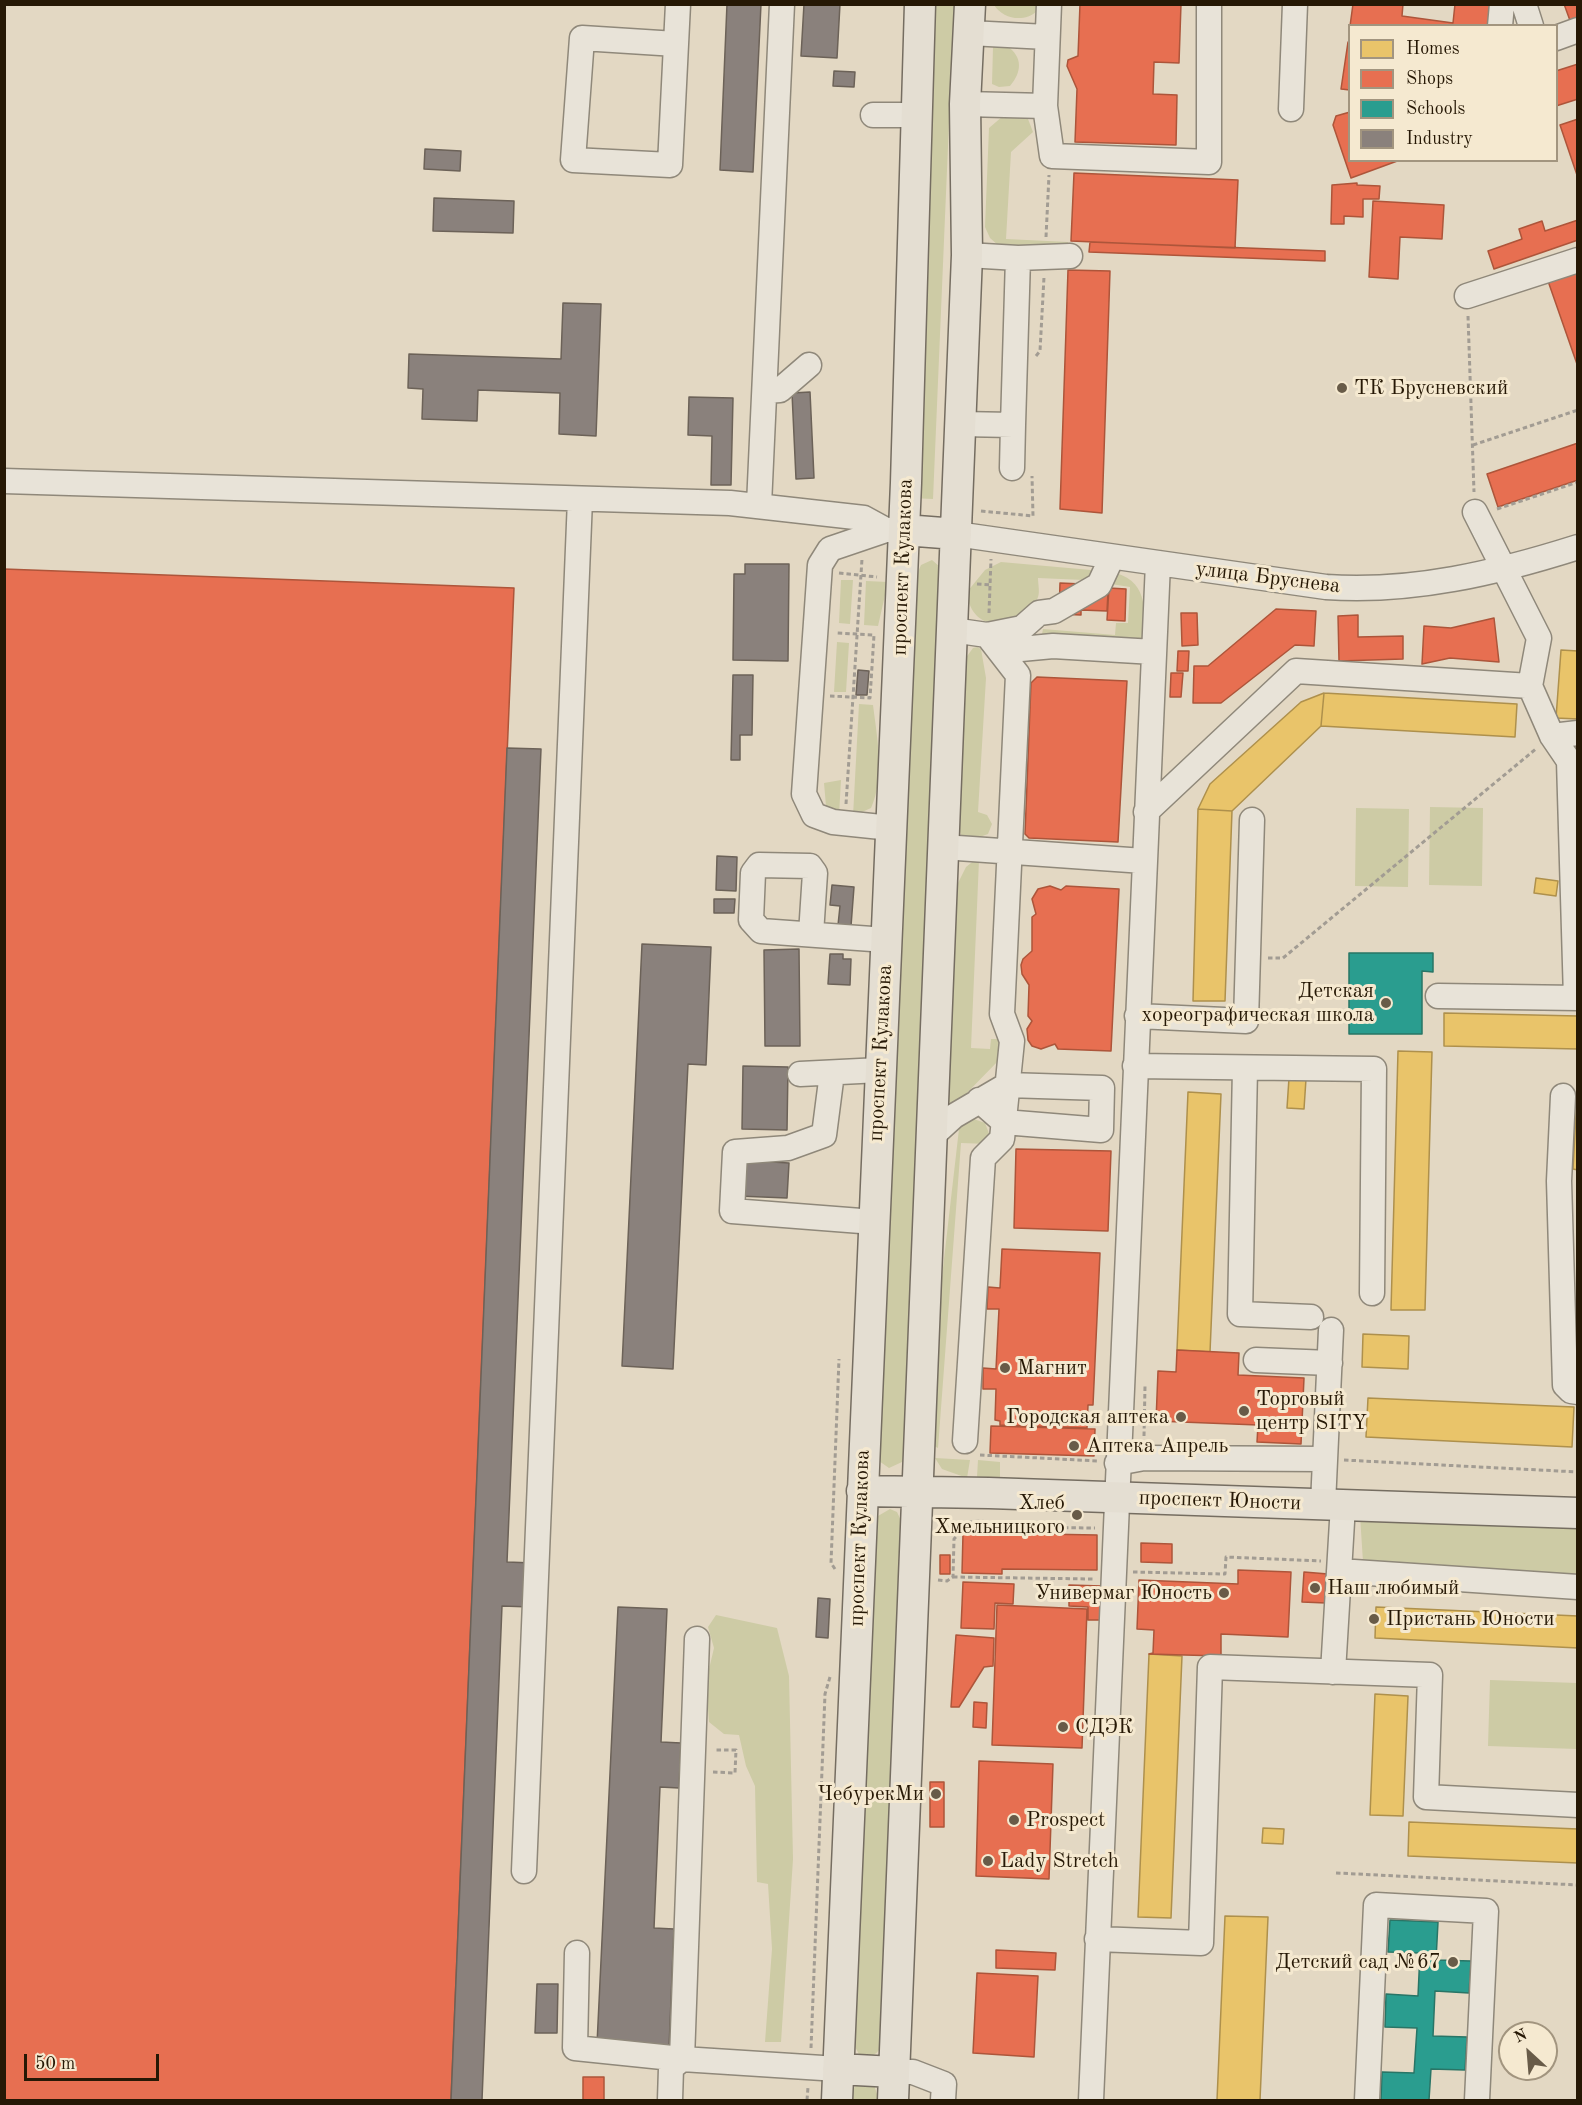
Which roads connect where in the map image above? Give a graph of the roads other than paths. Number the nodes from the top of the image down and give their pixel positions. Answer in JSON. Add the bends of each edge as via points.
{"nodes":[{"id":1,"x":678,"y":4,"type":"edge"},
{"id":2,"x":782,"y":4,"type":"edge"},
{"id":3,"x":920,"y":4,"type":"edge"},
{"id":4,"x":1049,"y":4,"type":"edge"},
{"id":5,"x":1209,"y":4,"type":"edge"},
{"id":6,"x":1295,"y":4,"type":"edge"},
{"id":7,"x":1502,"y":4,"type":"edge"},
{"id":8,"x":1524,"y":4,"type":"edge"},
{"id":9,"x":969,"y":19,"type":"edge"},
{"id":10,"x":1500,"y":24,"type":"edge"},
{"id":11,"x":1531,"y":24,"type":"edge"},
{"id":12,"x":1578,"y":30,"type":"edge"},
{"id":13,"x":1047,"y":38,"type":"junction"},
{"id":14,"x":1558,"y":38,"type":"edge"},
{"id":15,"x":676,"y":44,"type":"junction"},
{"id":16,"x":965,"y":104,"type":"junction"},
{"id":17,"x":1045,"y":106,"type":"junction"},
{"id":18,"x":1291,"y":110,"type":"dead end"},
{"id":19,"x":873,"y":115,"type":"dead end"},
{"id":20,"x":916,"y":115,"type":"junction"},
{"id":21,"x":967,"y":255,"type":"junction"},
{"id":22,"x":1070,"y":256,"type":"dead end"},
{"id":23,"x":1018,"y":258,"type":"junction"},
{"id":24,"x":1578,"y":260,"type":"edge"},
{"id":25,"x":1467,"y":296,"type":"road end"},
{"id":26,"x":810,"y":365,"type":"dead end"},
{"id":27,"x":765,"y":391,"type":"junction"},
{"id":28,"x":960,"y":424,"type":"junction"},
{"id":29,"x":1013,"y":425,"type":"junction"},
{"id":30,"x":1012,"y":468,"type":"dead end"},
{"id":31,"x":6,"y":482,"type":"edge"},
{"id":32,"x":580,"y":499,"type":"junction"},
{"id":33,"x":759,"y":505,"type":"junction"},
{"id":34,"x":1475,"y":513,"type":"road end"},
{"id":35,"x":895,"y":530,"type":"junction"},
{"id":36,"x":956,"y":534,"type":"junction"},
{"id":37,"x":1578,"y":548,"type":"edge"},
{"id":38,"x":1112,"y":556,"type":"junction"},
{"id":39,"x":1158,"y":563,"type":"junction"},
{"id":40,"x":1505,"y":569,"type":"junction"},
{"id":41,"x":952,"y":630,"type":"junction"},
{"id":42,"x":987,"y":635,"type":"junction"},
{"id":43,"x":1154,"y":652,"type":"junction"},
{"id":44,"x":1530,"y":686,"type":"junction"},
{"id":45,"x":1578,"y":733,"type":"edge"},
{"id":46,"x":1552,"y":736,"type":"junction"},
{"id":47,"x":1146,"y":812,"type":"junction"},
{"id":48,"x":1252,"y":820,"type":"dead end"},
{"id":49,"x":891,"y":828,"type":"junction"},
{"id":50,"x":943,"y":847,"type":"junction"},
{"id":51,"x":1010,"y":851,"type":"junction"},
{"id":52,"x":1144,"y":861,"type":"junction"},
{"id":53,"x":811,"y":934,"type":"dead end"},
{"id":54,"x":886,"y":940,"type":"junction"},
{"id":55,"x":1438,"y":996,"type":"dead end"},
{"id":56,"x":1577,"y":998,"type":"edge"},
{"id":57,"x":1137,"y":1016,"type":"junction"},
{"id":58,"x":1135,"y":1066,"type":"junction"},
{"id":59,"x":1245,"y":1068,"type":"junction"},
{"id":60,"x":880,"y":1070,"type":"junction"},
{"id":61,"x":832,"y":1073,"type":"junction"},
{"id":62,"x":800,"y":1074,"type":"dead end"},
{"id":63,"x":1007,"y":1085,"type":"junction"},
{"id":64,"x":1563,"y":1096,"type":"dead end"},
{"id":65,"x":979,"y":1100,"type":"junction"},
{"id":66,"x":1004,"y":1122,"type":"junction"},
{"id":67,"x":931,"y":1137,"type":"junction"},
{"id":68,"x":1568,"y":1181,"type":"edge"},
{"id":69,"x":874,"y":1222,"type":"junction"},
{"id":70,"x":1372,"y":1293,"type":"dead end"},
{"id":71,"x":1311,"y":1317,"type":"dead end"},
{"id":72,"x":1331,"y":1330,"type":"dead end"},
{"id":73,"x":1256,"y":1360,"type":"dead end"},
{"id":74,"x":1330,"y":1363,"type":"junction"},
{"id":75,"x":1578,"y":1392,"type":"edge"},
{"id":76,"x":969,"y":1448,"type":"road end"},
{"id":77,"x":1324,"y":1459,"type":"junction"},
{"id":78,"x":1117,"y":1462,"type":"junction"},
{"id":79,"x":862,"y":1491,"type":"junction"},
{"id":80,"x":916,"y":1491,"type":"junction"},
{"id":81,"x":1116,"y":1497,"type":"junction"},
{"id":82,"x":1333,"y":1505,"type":"junction"},
{"id":83,"x":1578,"y":1513,"type":"edge"},
{"id":84,"x":1339,"y":1566,"type":"junction"},
{"id":85,"x":1578,"y":1587,"type":"edge"},
{"id":86,"x":698,"y":1639,"type":"dead end"},
{"id":87,"x":1333,"y":1672,"type":"junction"},
{"id":88,"x":1578,"y":1805,"type":"edge"},
{"id":89,"x":524,"y":1871,"type":"dead end"},
{"id":90,"x":1097,"y":1939,"type":"junction"},
{"id":91,"x":577,"y":1953,"type":"dead end"},
{"id":92,"x":682,"y":2059,"type":"junction"},
{"id":93,"x":824,"y":2069,"type":"junction"},
{"id":94,"x":893,"y":2086,"type":"edge"},
{"id":95,"x":670,"y":2100,"type":"edge"},
{"id":96,"x":837,"y":2100,"type":"edge"},
{"id":97,"x":943,"y":2100,"type":"edge"},
{"id":98,"x":1090,"y":2100,"type":"edge"},
{"id":99,"x":1367,"y":2100,"type":"edge"},
{"id":100,"x":1477,"y":2100,"type":"edge"}],
"edges":[{"from":1,"to":15,"type":"street"},
{"from":2,"to":27,"type":"street"},
{"from":3,"to":20,"type":"main road","name":"проспект Кулакова"},
{"from":4,"to":13,"type":"street"},
{"from":5,"to":17,"type":"street","via":[[1209,162],[1052,156]]},
{"from":6,"to":18,"type":"street"},
{"from":7,"to":10,"type":"street"},
{"from":8,"to":11,"type":"street"},
{"from":9,"to":13,"type":"street"},
{"from":9,"to":16,"type":"main road"},
{"from":12,"to":14,"type":"street"},
{"from":13,"to":17,"type":"street"},
{"from":15,"to":15,"type":"street","via":[[670,165],[573,160],[582,38]]},
{"from":16,"to":17,"type":"street"},
{"from":16,"to":21,"type":"main road"},
{"from":19,"to":20,"type":"street"},
{"from":20,"to":35,"type":"main road","name":"проспект Кулакова"},
{"from":21,"to":23,"type":"street"},
{"from":21,"to":28,"type":"main road"},
{"from":22,"to":23,"type":"street"},
{"from":23,"to":29,"type":"street"},
{"from":24,"to":25,"type":"street"},
{"from":26,"to":27,"type":"street","via":[[780,390]]},
{"from":27,"to":33,"type":"street"},
{"from":28,"to":29,"type":"street"},
{"from":28,"to":36,"type":"main road"},
{"from":29,"to":30,"type":"street"},
{"from":31,"to":32,"type":"street"},
{"from":32,"to":33,"type":"street"},
{"from":32,"to":89,"type":"street"},
{"from":33,"to":35,"type":"street","via":[[864,518]]},
{"from":34,"to":40,"type":"street"},
{"from":35,"to":36,"type":"main road"},
{"from":35,"to":49,"type":"main road","name":"проспект Кулакова"},
{"from":35,"to":49,"type":"street","via":[[830,549],[820,565],[804,794],[814,815],[833,822]]},
{"from":36,"to":38,"type":"street","name":"улица Бруснева"},
{"from":36,"to":41,"type":"main road"},
{"from":37,"to":40,"type":"street","name":"улица Бруснева"},
{"from":38,"to":39,"type":"street","name":"улица Бруснева"},
{"from":38,"to":42,"type":"street","via":[[1099,585],[1054,611],[1040,613],[1022,628]]},
{"from":39,"to":40,"type":"street","name":"улица Бруснева","via":[[1360,590],[1437,582]]},
{"from":39,"to":43,"type":"street"},
{"from":40,"to":44,"type":"street","via":[[1539,638]]},
{"from":41,"to":42,"type":"street"},
{"from":41,"to":50,"type":"main road"},
{"from":42,"to":43,"type":"street","via":[[1010,650],[1053,646]]},
{"from":42,"to":51,"type":"street","via":[[1018,675]]},
{"from":43,"to":47,"type":"street"},
{"from":44,"to":46,"type":"street"},
{"from":44,"to":47,"type":"street","via":[[1296,671]]},
{"from":45,"to":46,"type":"street"},
{"from":46,"to":56,"type":"street","via":[[1569,761]]},
{"from":47,"to":52,"type":"street"},
{"from":48,"to":57,"type":"street","via":[[1246,1021]]},
{"from":49,"to":54,"type":"main road","name":"проспект Кулакова"},
{"from":50,"to":51,"type":"street"},
{"from":50,"to":67,"type":"main road"},
{"from":51,"to":52,"type":"street"},
{"from":51,"to":63,"type":"street","via":[[1002,1014],[1012,1041]]},
{"from":52,"to":57,"type":"street"},
{"from":53,"to":54,"type":"street"},
{"from":54,"to":60,"type":"main road","name":"проспект Кулакова"},
{"from":55,"to":56,"type":"street"},
{"from":57,"to":58,"type":"street"},
{"from":58,"to":59,"type":"street"},
{"from":58,"to":78,"type":"street"},
{"from":59,"to":70,"type":"street","via":[[1374,1069]]},
{"from":59,"to":71,"type":"street","via":[[1240,1314]]},
{"from":60,"to":61,"type":"street"},
{"from":60,"to":69,"type":"main road","name":"проспект Кулакова"},
{"from":61,"to":62,"type":"street"},
{"from":61,"to":69,"type":"street","via":[[824,1135],[788,1148],[735,1152],[732,1210]]},
{"from":63,"to":65,"type":"street"},
{"from":63,"to":66,"type":"street"},
{"from":63,"to":66,"type":"street","via":[[1102,1088],[1101,1130]]},
{"from":64,"to":68,"type":"street"},
{"from":65,"to":66,"type":"street"},
{"from":65,"to":67,"type":"street"},
{"from":66,"to":76,"type":"street","via":[[1002,1139],[983,1158]]},
{"from":67,"to":80,"type":"main road"},
{"from":68,"to":75,"type":"street","via":[[1565,1385]]},
{"from":69,"to":79,"type":"main road","name":"проспект Кулакова"},
{"from":72,"to":74,"type":"street"},
{"from":73,"to":74,"type":"street"},
{"from":74,"to":77,"type":"street"},
{"from":77,"to":78,"type":"street","via":[[1144,1458]]},
{"from":77,"to":82,"type":"street"},
{"from":78,"to":81,"type":"street"},
{"from":79,"to":80,"type":"main road","name":"проспект Юности"},
{"from":79,"to":93,"type":"main road","name":"проспект Кулакова"},
{"from":80,"to":81,"type":"main road","name":"проспект Юности"},
{"from":80,"to":94,"type":"main road"},
{"from":81,"to":82,"type":"main road","name":"проспект Юности"},
{"from":81,"to":90,"type":"street"},
{"from":82,"to":83,"type":"main road","name":"проспект Юности"},
{"from":82,"to":84,"type":"street"},
{"from":84,"to":85,"type":"street"},
{"from":84,"to":87,"type":"street"},
{"from":86,"to":92,"type":"street","via":[[699,1760]]},
{"from":87,"to":88,"type":"street","via":[[1430,1675],[1426,1797]]},
{"from":87,"to":90,"type":"street","via":[[1210,1668],[1201,1943]]},
{"from":90,"to":98,"type":"street"},
{"from":91,"to":92,"type":"street","via":[[575,2048]]},
{"from":92,"to":93,"type":"street"},
{"from":92,"to":95,"type":"street","via":[[671,2068]]},
{"from":93,"to":94,"type":"main road"},
{"from":93,"to":96,"type":"main road","name":"проспект Кулакова"},
{"from":94,"to":97,"type":"street","via":[[914,2072],[944,2084]]},
{"from":99,"to":100,"type":"street","via":[[1376,1905],[1486,1911]]}]}
